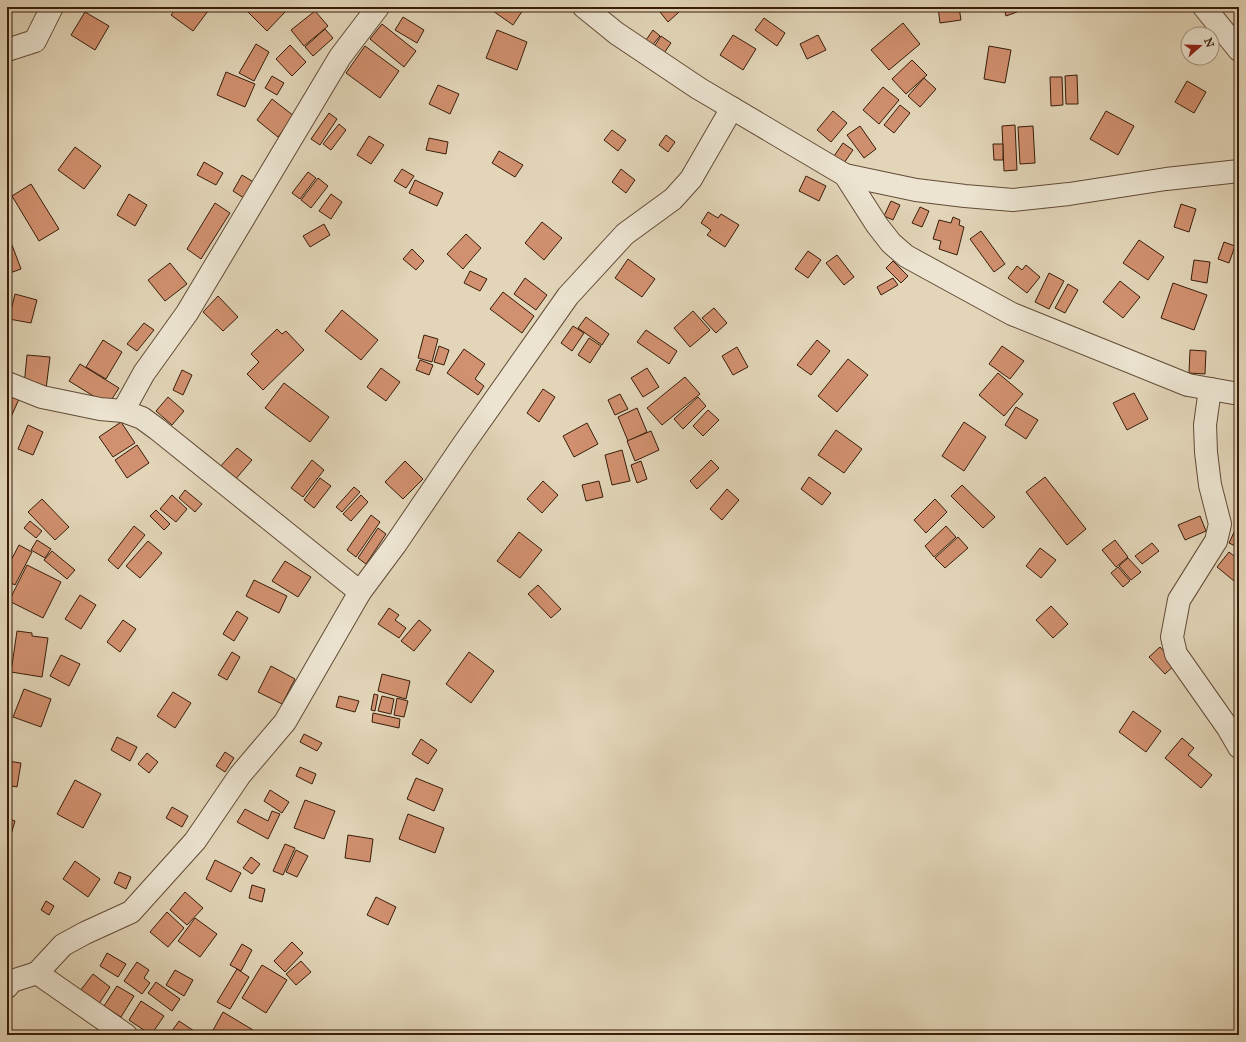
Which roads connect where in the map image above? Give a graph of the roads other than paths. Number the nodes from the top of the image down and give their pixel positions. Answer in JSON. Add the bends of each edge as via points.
{"nodes":[{"id":1,"x":52,"y":7,"type":"edge"},
{"id":2,"x":378,"y":7,"type":"edge"},
{"id":3,"x":584,"y":7,"type":"edge"},
{"id":4,"x":1204,"y":7,"type":"edge"},
{"id":5,"x":7,"y":50,"type":"edge"},
{"id":6,"x":1239,"y":50,"type":"edge"},
{"id":7,"x":732,"y":108,"type":"junction"},
{"id":8,"x":1239,"y":171,"type":"edge"},
{"id":9,"x":845,"y":175,"type":"junction"},
{"id":10,"x":7,"y":383,"type":"edge"},
{"id":11,"x":1210,"y":389,"type":"junction"},
{"id":12,"x":1239,"y":394,"type":"edge"},
{"id":13,"x":123,"y":411,"type":"junction"},
{"id":14,"x":360,"y":592,"type":"junction"},
{"id":15,"x":1239,"y":747,"type":"edge"},
{"id":16,"x":37,"y":973,"type":"junction"},
{"id":17,"x":9,"y":982,"type":"edge"},
{"id":18,"x":126,"y":1035,"type":"edge"}],
"edges":[{"from":1,"to":5,"type":"street","via":[[35,40]]},
{"from":2,"to":13,"type":"street","via":[[340,57],[187,313],[144,373]]},
{"from":3,"to":7,"type":"street","via":[[616,33]]},
{"from":4,"to":6,"type":"street"},
{"from":7,"to":9,"type":"street"},
{"from":7,"to":14,"type":"street","via":[[692,179],[673,199],[625,234],[568,296]]},
{"from":8,"to":9,"type":"street","via":[[1166,178],[1069,194],[1012,200],[916,190]]},
{"from":9,"to":11,"type":"street","via":[[877,225],[891,243],[906,256],[1012,314],[1188,385]]},
{"from":10,"to":13,"type":"street","via":[[42,397]]},
{"from":11,"to":12,"type":"street"},
{"from":11,"to":15,"type":"street","via":[[1205,425],[1206,452],[1210,485],[1220,524],[1216,541],[1179,600],[1172,637],[1176,654]]},
{"from":13,"to":14,"type":"street","via":[[142,418],[157,429]]},
{"from":14,"to":16,"type":"street","via":[[285,722],[240,776],[195,841],[131,912],[63,945]]},
{"from":16,"to":17,"type":"street"},
{"from":16,"to":18,"type":"street"}]}
